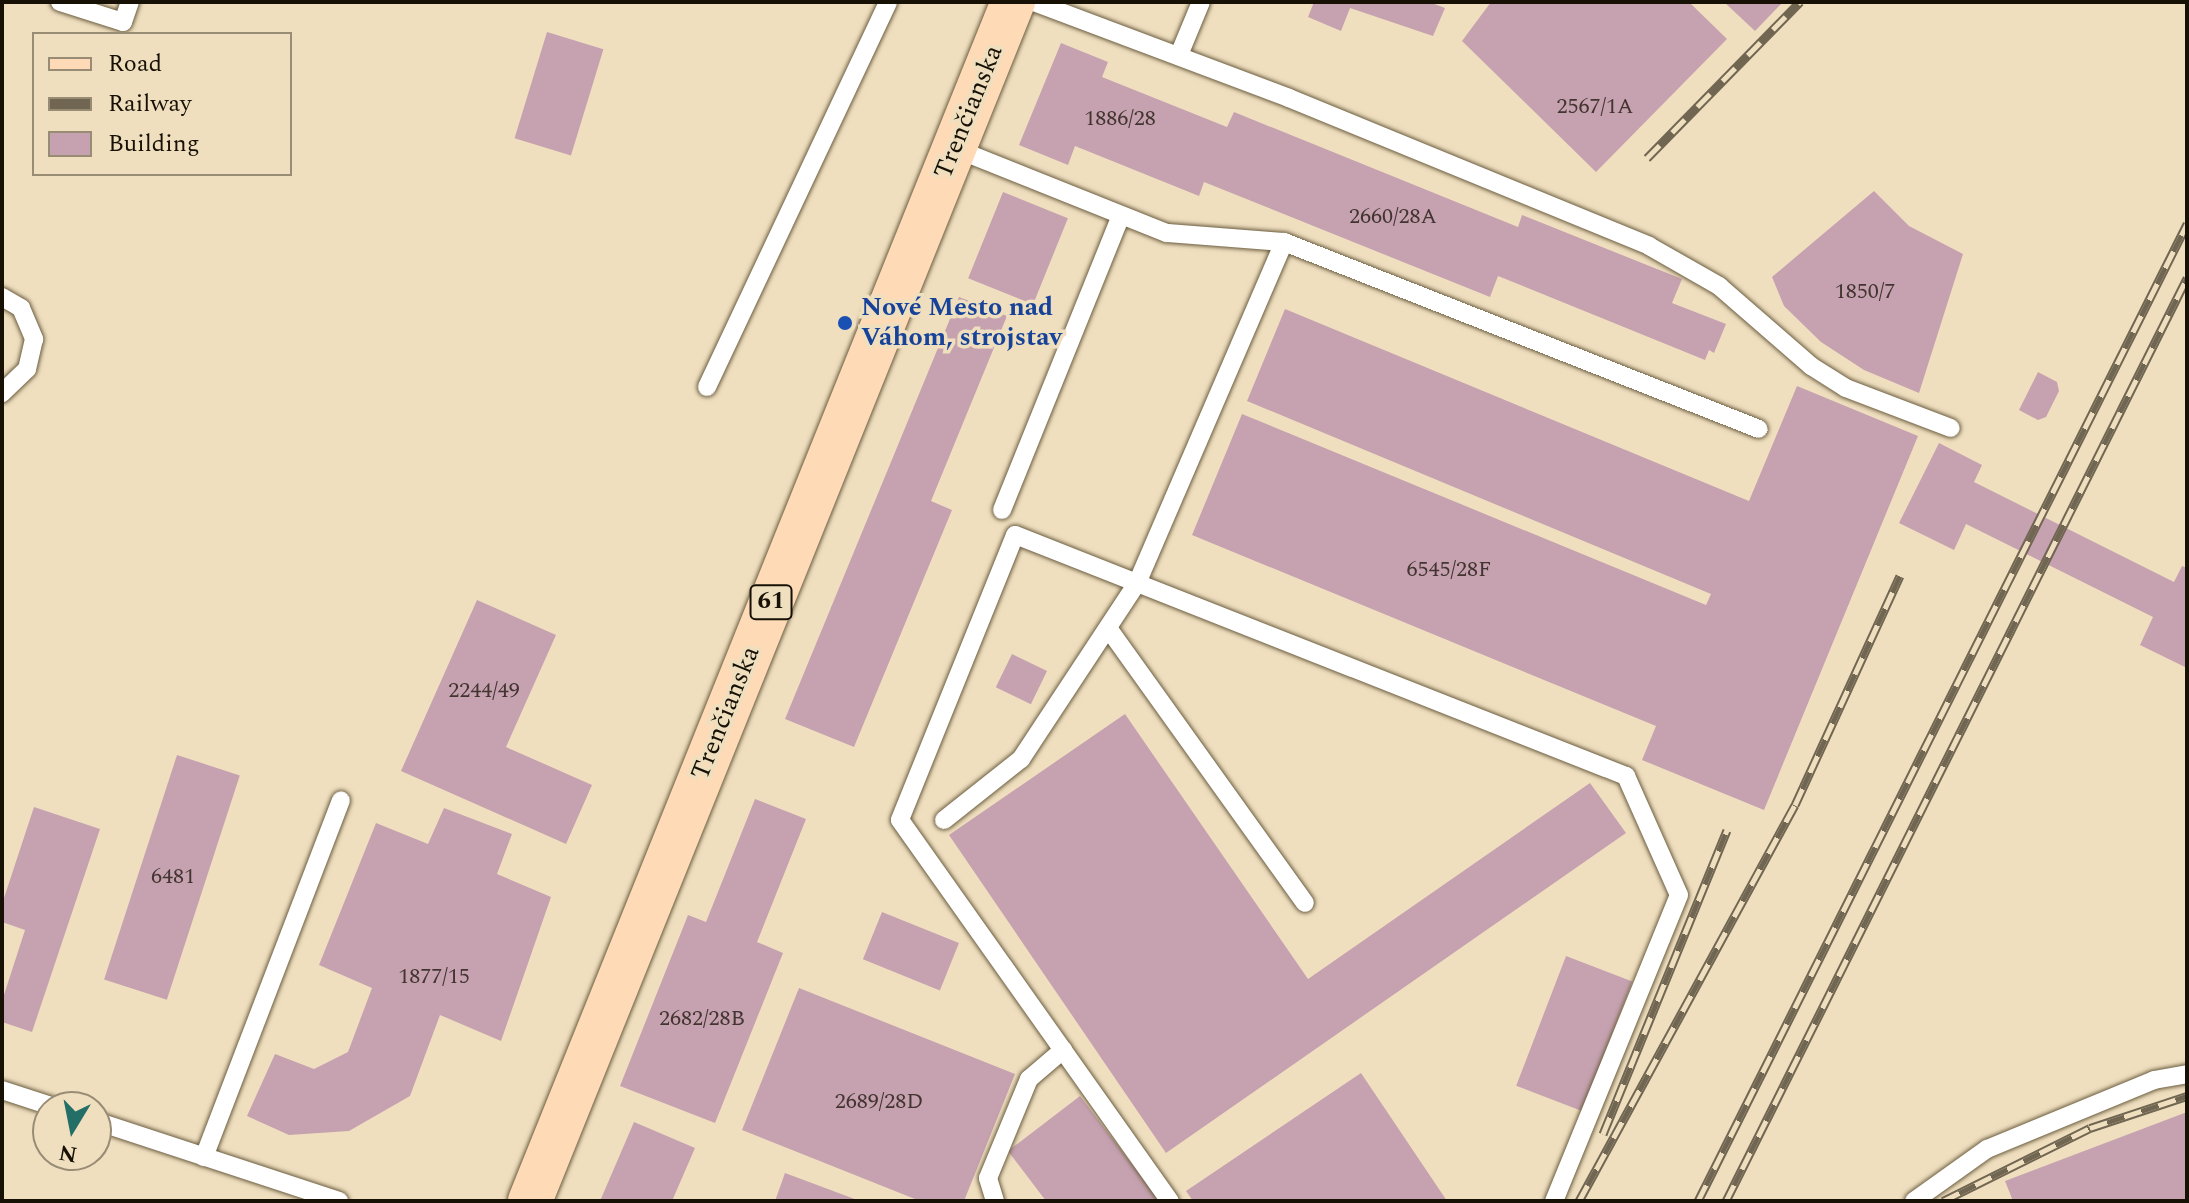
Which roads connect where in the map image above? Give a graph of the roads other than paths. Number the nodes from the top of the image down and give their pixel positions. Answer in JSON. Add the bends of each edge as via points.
{"nodes":[{"id":1,"x":60,"y":2,"type":"edge"},
{"id":2,"x":130,"y":2,"type":"edge"},
{"id":3,"x":888,"y":2,"type":"edge"},
{"id":4,"x":1013,"y":2,"type":"edge"},
{"id":5,"x":1034,"y":2,"type":"edge"},
{"id":6,"x":1201,"y":2,"type":"edge"},
{"id":7,"x":1179,"y":55,"type":"junction"},
{"id":8,"x":954,"y":148,"type":"junction"},
{"id":9,"x":1121,"y":216,"type":"junction"},
{"id":10,"x":1284,"y":242,"type":"junction"},
{"id":11,"x":2,"y":297,"type":"edge"},
{"id":12,"x":707,"y":387,"type":"dead end"},
{"id":13,"x":2,"y":393,"type":"edge"},
{"id":14,"x":1951,"y":428,"type":"dead end"},
{"id":15,"x":1759,"y":429,"type":"dead end"},
{"id":16,"x":1002,"y":510,"type":"dead end"},
{"id":17,"x":1137,"y":583,"type":"junction"},
{"id":18,"x":1108,"y":628,"type":"junction"},
{"id":19,"x":341,"y":800,"type":"dead end"},
{"id":20,"x":944,"y":820,"type":"dead end"},
{"id":21,"x":1305,"y":903,"type":"dead end"},
{"id":22,"x":1063,"y":1050,"type":"junction"},
{"id":23,"x":2187,"y":1074,"type":"edge"},
{"id":24,"x":2,"y":1090,"type":"edge"},
{"id":25,"x":32,"y":1100,"type":"edge"},
{"id":26,"x":112,"y":1126,"type":"edge"},
{"id":27,"x":204,"y":1157,"type":"junction"},
{"id":28,"x":339,"y":1201,"type":"edge"},
{"id":29,"x":530,"y":1201,"type":"edge"},
{"id":30,"x":995,"y":1201,"type":"edge"},
{"id":31,"x":1170,"y":1201,"type":"edge"},
{"id":32,"x":1554,"y":1201,"type":"edge"},
{"id":33,"x":1914,"y":1201,"type":"edge"}],
"edges":[{"from":1,"to":2,"type":"lane","via":[[123,22]]},
{"from":3,"to":12,"type":"lane"},
{"from":4,"to":8,"type":"main road","name":"Trenčianska","number":"61"},
{"from":5,"to":7,"type":"lane"},
{"from":6,"to":7,"type":"lane"},
{"from":7,"to":14,"type":"lane","via":[[1649,246],[1719,286],[1811,366],[1846,388]]},
{"from":8,"to":9,"type":"lane"},
{"from":8,"to":29,"type":"main road","name":"Trenčianska","number":"61"},
{"from":9,"to":10,"type":"lane","via":[[1167,233]]},
{"from":9,"to":16,"type":"lane"},
{"from":10,"to":15,"type":"lane"},
{"from":10,"to":17,"type":"lane"},
{"from":11,"to":13,"type":"lane","via":[[21,308],[34,339],[27,369]]},
{"from":17,"to":18,"type":"lane"},
{"from":17,"to":22,"type":"lane","via":[[1015,535],[900,820]]},
{"from":17,"to":32,"type":"lane","via":[[1626,776],[1679,895]]},
{"from":18,"to":20,"type":"lane","via":[[1021,759]]},
{"from":18,"to":21,"type":"lane"},
{"from":19,"to":27,"type":"lane"},
{"from":22,"to":30,"type":"lane","via":[[1029,1079],[988,1178]]},
{"from":22,"to":31,"type":"lane"},
{"from":23,"to":33,"type":"lane","via":[[2154,1080],[1987,1149]]},
{"from":24,"to":25,"type":"lane"},
{"from":26,"to":27,"type":"lane"},
{"from":27,"to":28,"type":"lane"}]}
